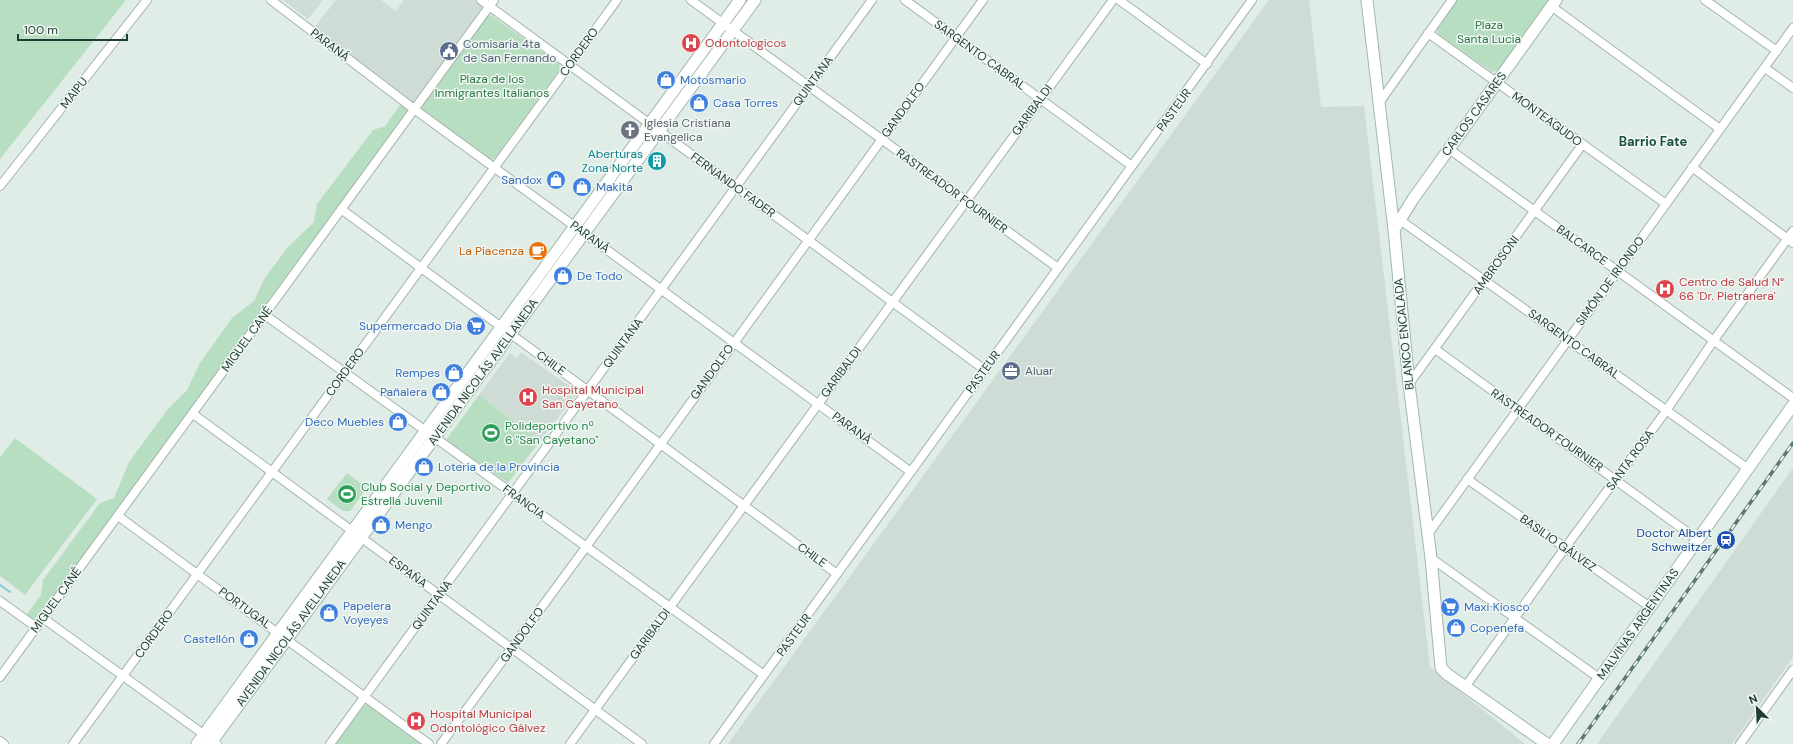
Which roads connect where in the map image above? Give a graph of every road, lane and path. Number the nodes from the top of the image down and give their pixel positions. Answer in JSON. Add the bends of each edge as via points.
{"nodes":[{"id":1,"x":148,"y":0,"type":"edge"},
{"id":2,"x":271,"y":0,"type":"edge"},
{"id":3,"x":481,"y":0,"type":"edge"},
{"id":4,"x":617,"y":0,"type":"edge"},
{"id":5,"x":691,"y":0,"type":"edge"},
{"id":6,"x":740,"y":0,"type":"edge"},
{"id":7,"x":755,"y":0,"type":"edge"},
{"id":8,"x":872,"y":0,"type":"edge"},
{"id":9,"x":905,"y":0,"type":"edge"},
{"id":10,"x":983,"y":0,"type":"edge"},
{"id":11,"x":1113,"y":0,"type":"edge"},
{"id":12,"x":1119,"y":0,"type":"edge"},
{"id":13,"x":1252,"y":0,"type":"edge"},
{"id":14,"x":1367,"y":0,"type":"edge"},
{"id":15,"x":1452,"y":0,"type":"edge"},
{"id":16,"x":1705,"y":0,"type":"edge"},
{"id":17,"x":492,"y":3,"type":"edge"},
{"id":18,"x":1553,"y":3,"type":"edge"},
{"id":19,"x":723,"y":24,"type":"junction"},
{"id":20,"x":1793,"y":28,"type":"edge"},
{"id":21,"x":733,"y":30,"type":"junction"},
{"id":22,"x":1428,"y":33,"type":"junction"},
{"id":23,"x":956,"y":38,"type":"junction"},
{"id":24,"x":1777,"y":51,"type":"junction"},
{"id":25,"x":1207,"y":64,"type":"junction"},
{"id":26,"x":570,"y":65,"type":"junction"},
{"id":27,"x":1765,"y":68,"type":"junction"},
{"id":28,"x":1496,"y":83,"type":"junction"},
{"id":29,"x":809,"y":86,"type":"junction"},
{"id":30,"x":1793,"y":88,"type":"edge"},
{"id":31,"x":1040,"y":99,"type":"junction"},
{"id":32,"x":1379,"y":103,"type":"junction"},
{"id":33,"x":414,"y":109,"type":"junction"},
{"id":34,"x":650,"y":124,"type":"junction"},
{"id":35,"x":1720,"y":129,"type":"junction"},
{"id":36,"x":659,"y":131,"type":"junction"},
{"id":37,"x":882,"y":139,"type":"junction"},
{"id":38,"x":1582,"y":145,"type":"junction"},
{"id":39,"x":1449,"y":149,"type":"junction"},
{"id":40,"x":1132,"y":166,"type":"junction"},
{"id":41,"x":1692,"y":167,"type":"junction"},
{"id":42,"x":495,"y":168,"type":"junction"},
{"id":43,"x":0,"y":186,"type":"edge"},
{"id":44,"x":736,"y":188,"type":"junction"},
{"id":45,"x":966,"y":201,"type":"junction"},
{"id":46,"x":1666,"y":204,"type":"junction"},
{"id":47,"x":342,"y":209,"type":"junction"},
{"id":48,"x":1534,"y":211,"type":"junction"},
{"id":49,"x":1400,"y":220,"type":"junction"},
{"id":50,"x":580,"y":230,"type":"junction"},
{"id":51,"x":1394,"y":230,"type":"junction"},
{"id":52,"x":1793,"y":231,"type":"edge"},
{"id":53,"x":808,"y":241,"type":"junction"},
{"id":54,"x":1790,"y":241,"type":"edge"},
{"id":55,"x":422,"y":268,"type":"junction"},
{"id":56,"x":1058,"y":268,"type":"junction"},
{"id":57,"x":1617,"y":271,"type":"junction"},
{"id":58,"x":1485,"y":281,"type":"junction"},
{"id":59,"x":662,"y":290,"type":"junction"},
{"id":60,"x":892,"y":302,"type":"junction"},
{"id":61,"x":265,"y":315,"type":"junction"},
{"id":62,"x":506,"y":330,"type":"junction"},
{"id":63,"x":1568,"y":339,"type":"junction"},
{"id":64,"x":1714,"y":340,"type":"junction"},
{"id":65,"x":734,"y":342,"type":"junction"},
{"id":66,"x":1435,"y":349,"type":"junction"},
{"id":67,"x":984,"y":370,"type":"junction"},
{"id":68,"x":345,"y":372,"type":"junction"},
{"id":69,"x":1409,"y":384,"type":"junction"},
{"id":70,"x":588,"y":391,"type":"junction"},
{"id":71,"x":1793,"y":398,"type":"edge"},
{"id":72,"x":818,"y":404,"type":"junction"},
{"id":73,"x":1793,"y":405,"type":"edge"},
{"id":74,"x":1517,"y":410,"type":"junction"},
{"id":75,"x":1666,"y":411,"type":"junction"},
{"id":76,"x":193,"y":414,"type":"junction"},
{"id":77,"x":430,"y":434,"type":"junction"},
{"id":78,"x":660,"y":444,"type":"junction"},
{"id":79,"x":1747,"y":468,"type":"junction"},
{"id":80,"x":272,"y":472,"type":"junction"},
{"id":81,"x":911,"y":472,"type":"junction"},
{"id":82,"x":1468,"y":479,"type":"junction"},
{"id":83,"x":1616,"y":480,"type":"junction"},
{"id":84,"x":513,"y":494,"type":"junction"},
{"id":85,"x":744,"y":505,"type":"junction"},
{"id":86,"x":118,"y":516,"type":"junction"},
{"id":87,"x":357,"y":534,"type":"junction"},
{"id":88,"x":1428,"y":534,"type":"junction"},
{"id":89,"x":1698,"y":540,"type":"junction"},
{"id":90,"x":586,"y":547,"type":"junction"},
{"id":91,"x":1565,"y":548,"type":"junction"},
{"id":92,"x":1431,"y":558,"type":"junction"},
{"id":93,"x":198,"y":574,"type":"junction"},
{"id":94,"x":837,"y":574,"type":"junction"},
{"id":95,"x":440,"y":595,"type":"junction"},
{"id":96,"x":0,"y":601,"type":"edge"},
{"id":97,"x":670,"y":607,"type":"junction"},
{"id":98,"x":1650,"y":607,"type":"junction"},
{"id":99,"x":43,"y":618,"type":"junction"},
{"id":100,"x":1514,"y":618,"type":"junction"},
{"id":101,"x":36,"y":628,"type":"junction"},
{"id":102,"x":283,"y":636,"type":"junction"},
{"id":103,"x":512,"y":648,"type":"junction"},
{"id":104,"x":1793,"y":670,"type":"edge"},
{"id":105,"x":764,"y":675,"type":"junction"},
{"id":106,"x":123,"y":676,"type":"junction"},
{"id":107,"x":0,"y":677,"type":"edge"},
{"id":108,"x":1599,"y":678,"type":"junction"},
{"id":109,"x":1465,"y":687,"type":"junction"},
{"id":110,"x":364,"y":697,"type":"junction"},
{"id":111,"x":595,"y":710,"type":"junction"},
{"id":112,"x":0,"y":741,"type":"edge"},
{"id":113,"x":211,"y":741,"type":"edge"},
{"id":114,"x":4,"y":744,"type":"edge"},
{"id":115,"x":73,"y":744,"type":"edge"},
{"id":116,"x":197,"y":744,"type":"edge"},
{"id":117,"x":330,"y":744,"type":"edge"},
{"id":118,"x":429,"y":744,"type":"edge"},
{"id":119,"x":440,"y":744,"type":"edge"},
{"id":120,"x":570,"y":744,"type":"edge"},
{"id":121,"x":642,"y":744,"type":"edge"},
{"id":122,"x":714,"y":744,"type":"edge"},
{"id":123,"x":1547,"y":744,"type":"edge"},
{"id":124,"x":1553,"y":744,"type":"edge"},
{"id":125,"x":1740,"y":744,"type":"edge"}],
"edges":[{"from":1,"to":43,"type":"street","name":"MAIPU"},
{"from":2,"to":33,"type":"street","name":"PARANÁ"},
{"from":3,"to":17,"type":"street","name":"FERNANDO FADER"},
{"from":4,"to":26,"type":"street","name":"CORDERO"},
{"from":5,"to":19,"type":"street","name":"RASTREADOR FOURNIER"},
{"from":6,"to":19,"type":"street","name":"AVENIDA NICOLÁS AVELLANEDA"},
{"from":7,"to":21,"type":"street","name":"AVENIDA NICOLÁS AVELLANEDA"},
{"from":8,"to":29,"type":"street","name":"QUINTANA"},
{"from":9,"to":23,"type":"street","name":"SARGENTO CABRAL"},
{"from":10,"to":23,"type":"street","name":"GANDOLFO"},
{"from":11,"to":31,"type":"street","name":"GARIBALDI"},
{"from":12,"to":25,"type":"street"},
{"from":13,"to":25,"type":"street","name":"PASTEUR"},
{"from":14,"to":32,"type":"street","name":"BLANCO ENCALADA"},
{"from":15,"to":22,"type":"street"},
{"from":16,"to":24,"type":"street"},
{"from":17,"to":26,"type":"street","name":"FERNANDO FADER"},
{"from":17,"to":33,"type":"street","name":"MIGUEL CANÉ"},
{"from":18,"to":28,"type":"street","name":"CARLOS CASARES"},
{"from":18,"to":35,"type":"street"},
{"from":19,"to":21,"type":"street","name":"RASTREADOR FOURNIER"},
{"from":19,"to":34,"type":"street","name":"AVENIDA NICOLÁS AVELLANEDA"},
{"from":20,"to":24,"type":"street","name":"SIMÓN DE IRIONDO"},
{"from":21,"to":29,"type":"street","name":"RASTREADOR FOURNIER"},
{"from":21,"to":36,"type":"street","name":"AVENIDA NICOLÁS AVELLANEDA"},
{"from":22,"to":28,"type":"street","name":"MONTEAGUDO"},
{"from":22,"to":32,"type":"street"},
{"from":23,"to":31,"type":"street","name":"SARGENTO CABRAL"},
{"from":23,"to":37,"type":"street","name":"GANDOLFO"},
{"from":24,"to":27,"type":"street","name":"SIMÓN DE IRIONDO"},
{"from":25,"to":40,"type":"street","name":"PASTEUR"},
{"from":26,"to":34,"type":"street","name":"FERNANDO FADER"},
{"from":26,"to":42,"type":"street","name":"CORDERO"},
{"from":27,"to":30,"type":"street"},
{"from":27,"to":35,"type":"street","name":"SIMÓN DE IRIONDO"},
{"from":28,"to":38,"type":"street","name":"MONTEAGUDO"},
{"from":28,"to":39,"type":"street","name":"CARLOS CASARES"},
{"from":29,"to":37,"type":"street","name":"RASTREADOR FOURNIER"},
{"from":29,"to":44,"type":"street","name":"QUINTANA"},
{"from":31,"to":40,"type":"street","name":"SARGENTO CABRAL"},
{"from":31,"to":45,"type":"street","name":"GARIBALDI"},
{"from":32,"to":51,"type":"street","name":"BLANCO ENCALADA"},
{"from":33,"to":42,"type":"street","name":"PARANÁ"},
{"from":33,"to":47,"type":"street","name":"MIGUEL CANÉ"},
{"from":34,"to":36,"type":"street","name":"FERNANDO FADER"},
{"from":34,"to":50,"type":"street","name":"AVENIDA NICOLÁS AVELLANEDA"},
{"from":35,"to":41,"type":"street","name":"SIMÓN DE IRIONDO"},
{"from":36,"to":44,"type":"street","name":"FERNANDO FADER"},
{"from":36,"to":50,"type":"street","name":"AVENIDA NICOLÁS AVELLANEDA"},
{"from":37,"to":45,"type":"street","name":"RASTREADOR FOURNIER"},
{"from":37,"to":53,"type":"street","name":"GANDOLFO"},
{"from":38,"to":46,"type":"street","name":"MONTEAGUDO"},
{"from":38,"to":48,"type":"street","name":"AMBROSONI"},
{"from":39,"to":48,"type":"street","name":"BALCARCE"},
{"from":39,"to":49,"type":"street","name":"CARLOS CASARES"},
{"from":40,"to":56,"type":"street","name":"PASTEUR"},
{"from":41,"to":46,"type":"street","name":"SIMÓN DE IRIONDO"},
{"from":41,"to":54,"type":"street"},
{"from":42,"to":50,"type":"street","name":"PARANÁ"},
{"from":42,"to":55,"type":"street","name":"CORDERO"},
{"from":44,"to":53,"type":"street","name":"FERNANDO FADER"},
{"from":44,"to":59,"type":"street","name":"QUINTANA"},
{"from":45,"to":56,"type":"street","name":"RASTREADOR FOURNIER"},
{"from":45,"to":60,"type":"street","name":"GARIBALDI"},
{"from":46,"to":57,"type":"street","name":"SIMÓN DE IRIONDO"},
{"from":47,"to":55,"type":"street","name":"CHILE"},
{"from":47,"to":61,"type":"street","name":"MIGUEL CANÉ"},
{"from":48,"to":57,"type":"street","name":"BALCARCE"},
{"from":48,"to":58,"type":"street","name":"AMBROSONI"},
{"from":49,"to":51,"type":"street","name":"CARLOS CASARES"},
{"from":49,"to":58,"type":"street","name":"SARGENTO CABRAL"},
{"from":50,"to":59,"type":"street","name":"PARANÁ"},
{"from":50,"to":62,"type":"street","name":"AVENIDA NICOLÁS AVELLANEDA"},
{"from":51,"to":69,"type":"street","name":"BLANCO ENCALADA"},
{"from":52,"to":54,"type":"street","name":"SANTA ROSA"},
{"from":53,"to":60,"type":"street","name":"FERNANDO FADER"},
{"from":53,"to":65,"type":"street","name":"GANDOLFO"},
{"from":54,"to":64,"type":"street","name":"SANTA ROSA"},
{"from":55,"to":62,"type":"street","name":"CHILE"},
{"from":55,"to":68,"type":"street","name":"CORDERO"},
{"from":56,"to":67,"type":"street","name":"PASTEUR"},
{"from":57,"to":63,"type":"street","name":"SIMÓN DE IRIONDO"},
{"from":57,"to":64,"type":"street","name":"BALCARCE"},
{"from":58,"to":63,"type":"street","name":"SARGENTO CABRAL"},
{"from":58,"to":66,"type":"street","name":"AMBROSONI"},
{"from":59,"to":65,"type":"street","name":"PARANÁ"},
{"from":59,"to":70,"type":"street","name":"QUINTANA"},
{"from":60,"to":67,"type":"street","name":"FERNANDO FADER"},
{"from":60,"to":72,"type":"street","name":"GARIBALDI"},
{"from":61,"to":68,"type":"street","name":"FRANCIA"},
{"from":61,"to":76,"type":"street","name":"MIGUEL CANÉ"},
{"from":62,"to":70,"type":"street","name":"CHILE"},
{"from":62,"to":77,"type":"street","name":"AVENIDA NICOLÁS AVELLANEDA"},
{"from":63,"to":74,"type":"street","name":"SIMÓN DE IRIONDO"},
{"from":63,"to":75,"type":"street","name":"SARGENTO CABRAL"},
{"from":64,"to":71,"type":"street","name":"BALCARCE"},
{"from":64,"to":75,"type":"street","name":"SANTA ROSA"},
{"from":65,"to":72,"type":"street","name":"PARANÁ"},
{"from":65,"to":78,"type":"street","name":"GANDOLFO"},
{"from":66,"to":69,"type":"street","name":"AMBROSONI"},
{"from":66,"to":74,"type":"street","name":"RASTREADOR FOURNIER"},
{"from":67,"to":81,"type":"street","name":"PASTEUR"},
{"from":68,"to":77,"type":"street","name":"FRANCIA"},
{"from":68,"to":80,"type":"street","name":"CORDERO"},
{"from":69,"to":88,"type":"street","name":"BLANCO ENCALADA"},
{"from":70,"to":78,"type":"street","name":"CHILE"},
{"from":70,"to":84,"type":"street","name":"QUINTANA"},
{"from":72,"to":81,"type":"street","name":"PARANÁ"},
{"from":72,"to":85,"type":"street","name":"GARIBALDI"},
{"from":73,"to":79,"type":"street","name":"MALVINAS ARGENTINAS"},
{"from":74,"to":82,"type":"street","name":"SIMÓN DE IRIONDO"},
{"from":74,"to":83,"type":"street","name":"RASTREADOR FOURNIER"},
{"from":75,"to":79,"type":"street","name":"SARGENTO CABRAL"},
{"from":75,"to":83,"type":"street","name":"SANTA ROSA"},
{"from":76,"to":80,"type":"street","name":"ESPAÑA"},
{"from":76,"to":86,"type":"street","name":"MIGUEL CANÉ"},
{"from":77,"to":84,"type":"street","name":"FRANCIA"},
{"from":77,"to":87,"type":"street","name":"AVENIDA NICOLÁS AVELLANEDA"},
{"from":78,"to":85,"type":"street","name":"CHILE"},
{"from":78,"to":90,"type":"street","name":"GANDOLFO"},
{"from":79,"to":89,"type":"street","name":"MALVINAS ARGENTINAS"},
{"from":80,"to":87,"type":"street","name":"ESPAÑA"},
{"from":80,"to":93,"type":"street","name":"CORDERO"},
{"from":81,"to":94,"type":"street","name":"PASTEUR"},
{"from":82,"to":88,"type":"street","name":"SIMÓN DE IRIONDO"},
{"from":82,"to":91,"type":"street","name":"BASILIO GÁLVEZ"},
{"from":83,"to":89,"type":"street","name":"RASTREADOR FOURNIER"},
{"from":83,"to":91,"type":"street","name":"SANTA ROSA"},
{"from":84,"to":90,"type":"street","name":"FRANCIA"},
{"from":84,"to":95,"type":"street","name":"QUINTANA"},
{"from":85,"to":94,"type":"street","name":"CHILE"},
{"from":85,"to":97,"type":"street","name":"GARIBALDI"},
{"from":86,"to":93,"type":"street","name":"PORTUGAL"},
{"from":86,"to":99,"type":"street","name":"MIGUEL CANÉ"},
{"from":87,"to":95,"type":"street","name":"ESPAÑA"},
{"from":87,"to":102,"type":"street","name":"AVENIDA NICOLÁS AVELLANEDA"},
{"from":88,"to":92,"type":"street","name":"BLANCO ENCALADA"},
{"from":89,"to":98,"type":"street","name":"MALVINAS ARGENTINAS"},
{"from":90,"to":97,"type":"street","name":"FRANCIA"},
{"from":90,"to":103,"type":"street","name":"GANDOLFO"},
{"from":91,"to":98,"type":"street","name":"BASILIO GÁLVEZ"},
{"from":91,"to":100,"type":"street","name":"SANTA ROSA"},
{"from":92,"to":100,"type":"street"},
{"from":92,"to":109,"type":"street","name":"BLANCO ENCALADA","via":[[1441,668]]},
{"from":93,"to":102,"type":"street","name":"PORTUGAL"},
{"from":93,"to":106,"type":"street","name":"CORDERO"},
{"from":94,"to":105,"type":"street","name":"PASTEUR"},
{"from":95,"to":103,"type":"street","name":"ESPAÑA"},
{"from":95,"to":110,"type":"street","name":"QUINTANA"},
{"from":96,"to":101,"type":"street"},
{"from":97,"to":105,"type":"street","name":"FRANCIA"},
{"from":97,"to":111,"type":"street","name":"GARIBALDI"},
{"from":98,"to":108,"type":"street","name":"MALVINAS ARGENTINAS"},
{"from":99,"to":101,"type":"street","name":"MIGUEL CANÉ"},
{"from":99,"to":106,"type":"street"},
{"from":100,"to":108,"type":"street"},
{"from":100,"to":109,"type":"street","name":"SANTA ROSA"},
{"from":101,"to":107,"type":"street","name":"MIGUEL CANÉ"},
{"from":102,"to":110,"type":"street","name":"PORTUGAL"},
{"from":102,"to":113,"type":"street","name":"AVENIDA NICOLÁS AVELLANEDA"},
{"from":103,"to":111,"type":"street","name":"ESPAÑA"},
{"from":103,"to":119,"type":"street","name":"GANDOLFO"},
{"from":104,"to":125,"type":"street"},
{"from":105,"to":122,"type":"street","name":"PASTEUR"},
{"from":106,"to":113,"type":"street"},
{"from":106,"to":115,"type":"street","name":"CORDERO"},
{"from":108,"to":124,"type":"street","name":"MALVINAS ARGENTINAS"},
{"from":109,"to":123,"type":"street"},
{"from":110,"to":117,"type":"street","name":"QUINTANA"},
{"from":110,"to":118,"type":"street","name":"PORTUGAL"},
{"from":111,"to":120,"type":"street","name":"GARIBALDI"},
{"from":111,"to":121,"type":"street","name":"ESPAÑA"},
{"from":112,"to":114,"type":"street"},
{"from":113,"to":116,"type":"street","name":"AVENIDA NICOLÁS AVELLANEDA"}]}
